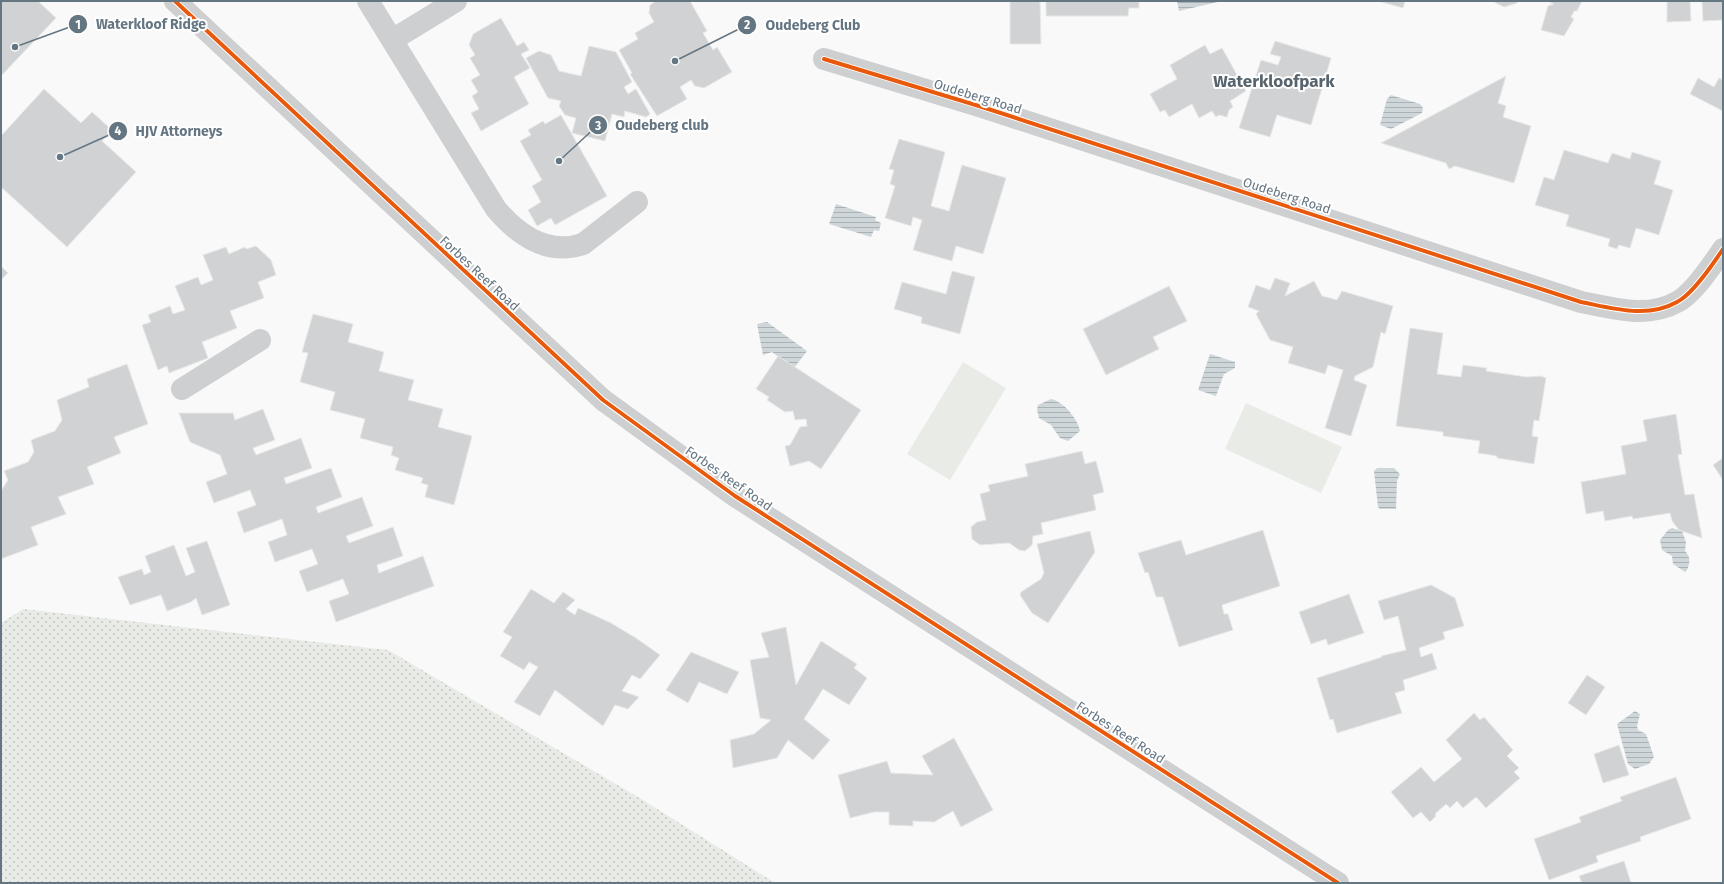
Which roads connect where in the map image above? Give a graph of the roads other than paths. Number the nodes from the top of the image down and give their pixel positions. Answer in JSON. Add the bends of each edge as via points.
{"nodes":[{"id":1,"x":175,"y":1,"type":"edge"},
{"id":2,"x":368,"y":1,"type":"edge"},
{"id":3,"x":456,"y":1,"type":"edge"},
{"id":4,"x":392,"y":40,"type":"junction"},
{"id":5,"x":824,"y":59,"type":"dead end"},
{"id":6,"x":637,"y":202,"type":"dead end"},
{"id":7,"x":1723,"y":249,"type":"edge"},
{"id":8,"x":260,"y":340,"type":"dead end"},
{"id":9,"x":182,"y":389,"type":"dead end"},
{"id":10,"x":1338,"y":883,"type":"edge"}],
"edges":[{"from":1,"to":10,"type":"street","name":"Forbes Reef Road","via":[[603,400],[735,496]]},
{"from":2,"to":4,"type":"street"},
{"from":3,"to":4,"type":"street"},
{"from":4,"to":6,"type":"street","via":[[496,209],[508,224],[540,245],[574,247],[583,244]]},
{"from":5,"to":7,"type":"street","name":"Oudeberg Road","via":[[980,106],[1581,302],[1630,311],[1654,310],[1678,302],[1703,278]]},
{"from":8,"to":9,"type":"street"}]}
